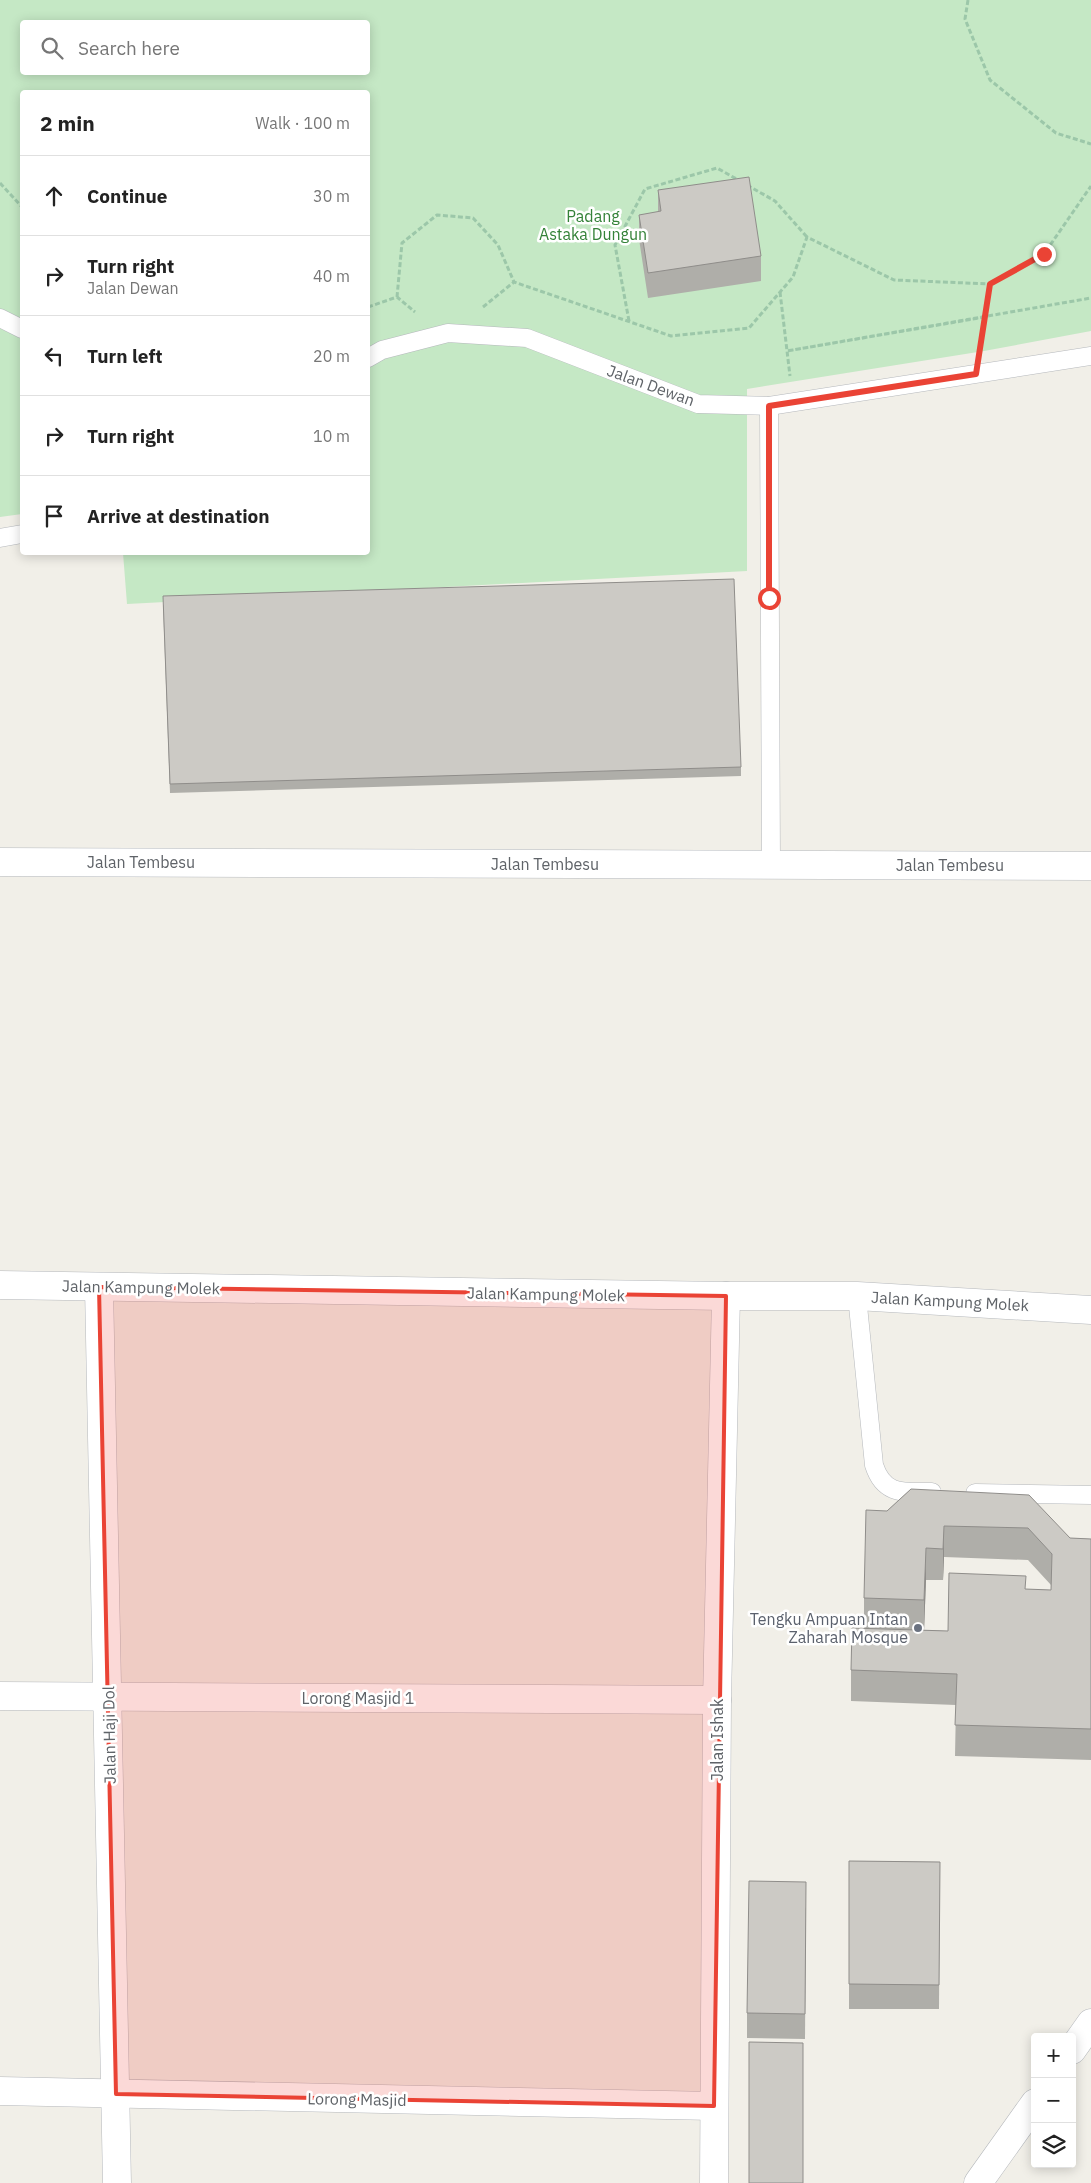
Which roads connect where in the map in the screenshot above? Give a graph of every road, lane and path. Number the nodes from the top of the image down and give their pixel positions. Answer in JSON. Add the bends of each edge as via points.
{"nodes":[{"id":1,"x":968,"y":0,"type":"edge"},
{"id":2,"x":1091,"y":144,"type":"edge"},
{"id":3,"x":0,"y":183,"type":"edge"},
{"id":4,"x":1091,"y":186,"type":"edge"},
{"id":5,"x":20,"y":205,"type":"edge"},
{"id":6,"x":807,"y":237,"type":"junction"},
{"id":7,"x":514,"y":282,"type":"junction"},
{"id":8,"x":990,"y":284,"type":"junction"},
{"id":9,"x":780,"y":292,"type":"junction"},
{"id":10,"x":396,"y":297,"type":"junction"},
{"id":11,"x":1091,"y":298,"type":"edge"},
{"id":12,"x":370,"y":306,"type":"edge"},
{"id":13,"x":480,"y":309,"type":"dead end"},
{"id":14,"x":418,"y":314,"type":"dead end"},
{"id":15,"x":984,"y":317,"type":"junction"},
{"id":16,"x":0,"y":318,"type":"edge"},
{"id":17,"x":629,"y":321,"type":"junction"},
{"id":18,"x":20,"y":328,"type":"edge"},
{"id":19,"x":787,"y":351,"type":"junction"},
{"id":20,"x":1091,"y":356,"type":"edge"},
{"id":21,"x":370,"y":357,"type":"edge"},
{"id":22,"x":976,"y":374,"type":"junction"},
{"id":23,"x":793,"y":402,"type":"junction"},
{"id":24,"x":769,"y":406,"type":"junction"},
{"id":25,"x":20,"y":534,"type":"edge"},
{"id":26,"x":0,"y":538,"type":"edge"},
{"id":27,"x":0,"y":862,"type":"edge"},
{"id":28,"x":771,"y":865,"type":"junction"},
{"id":29,"x":1091,"y":866,"type":"edge"},
{"id":30,"x":0,"y":1285,"type":"edge"},
{"id":31,"x":99,"y":1286,"type":"junction"},
{"id":32,"x":726,"y":1296,"type":"junction"},
{"id":33,"x":857,"y":1296,"type":"junction"},
{"id":34,"x":1091,"y":1310,"type":"edge"},
{"id":35,"x":1091,"y":1495,"type":"edge"},
{"id":36,"x":0,"y":1696,"type":"edge"},
{"id":37,"x":108,"y":1696,"type":"junction"},
{"id":38,"x":717,"y":1700,"type":"junction"},
{"id":39,"x":1091,"y":2023,"type":"edge"},
{"id":40,"x":1076,"y":2044,"type":"edge"},
{"id":41,"x":0,"y":2091,"type":"edge"},
{"id":42,"x":116,"y":2094,"type":"junction"},
{"id":43,"x":714,"y":2106,"type":"junction"},
{"id":44,"x":1031,"y":2108,"type":"edge"},
{"id":45,"x":117,"y":2183,"type":"edge"},
{"id":46,"x":714,"y":2183,"type":"edge"},
{"id":47,"x":978,"y":2183,"type":"edge"}],
"edges":[{"from":1,"to":2,"type":"path","via":[[965,19],[990,80],[1056,133]]},
{"from":3,"to":5,"type":"path"},
{"from":4,"to":8,"type":"path","via":[[1044,254]]},
{"from":6,"to":8,"type":"path","via":[[894,280]]},
{"from":6,"to":9,"type":"path","via":[[793,277]]},
{"from":6,"to":17,"type":"path","via":[[775,201],[717,168],[645,189],[616,245]]},
{"from":7,"to":10,"type":"path","via":[[498,245],[472,218],[437,215],[402,243]]},
{"from":7,"to":13,"type":"path"},
{"from":7,"to":17,"type":"path"},
{"from":8,"to":15,"type":"path"},
{"from":9,"to":17,"type":"path","via":[[749,328],[671,336]]},
{"from":9,"to":19,"type":"path"},
{"from":10,"to":12,"type":"path"},
{"from":10,"to":14,"type":"path"},
{"from":11,"to":19,"type":"path"},
{"from":15,"to":19,"type":"path"},
{"from":15,"to":22,"type":"path"},
{"from":16,"to":18,"type":"lane"},
{"from":19,"to":23,"type":"path"},
{"from":20,"to":22,"type":"lane","name":"Jalan Dewan"},
{"from":21,"to":24,"type":"lane","name":"Jalan Dewan","via":[[382,350],[448,333],[527,338],[698,404]]},
{"from":22,"to":23,"type":"lane","name":"Jalan Dewan"},
{"from":23,"to":24,"type":"lane","name":"Jalan Dewan"},
{"from":24,"to":28,"type":"lane"},
{"from":25,"to":26,"type":"lane"},
{"from":27,"to":28,"type":"street","name":"Jalan Tembesu"},
{"from":28,"to":29,"type":"street","name":"Jalan Tembesu"},
{"from":30,"to":31,"type":"street","name":"Jalan Kampung Molek"},
{"from":31,"to":32,"type":"street","name":"Jalan Kampung Molek"},
{"from":31,"to":37,"type":"street","name":"Jalan Haji Dol"},
{"from":32,"to":33,"type":"street","name":"Jalan Kampung Molek"},
{"from":32,"to":38,"type":"street","name":"Jalan Ishak"},
{"from":33,"to":34,"type":"street","name":"Jalan Kampung Molek"},
{"from":33,"to":35,"type":"lane","via":[[874,1465],[878,1478],[888,1488],[902,1492]]},
{"from":36,"to":37,"type":"street","name":"Lorong Masjid 1"},
{"from":37,"to":38,"type":"street","name":"Lorong Masjid 1"},
{"from":37,"to":42,"type":"street","name":"Jalan Haji Dol"},
{"from":38,"to":43,"type":"street","name":"Jalan Ishak"},
{"from":39,"to":40,"type":"street"},
{"from":41,"to":42,"type":"street","name":"Lorong Masjid"},
{"from":42,"to":43,"type":"street","name":"Lorong Masjid"},
{"from":42,"to":45,"type":"street","name":"Jalan Haji Dol"},
{"from":43,"to":46,"type":"street","name":"Jalan Ishak"},
{"from":44,"to":47,"type":"street"}]}
